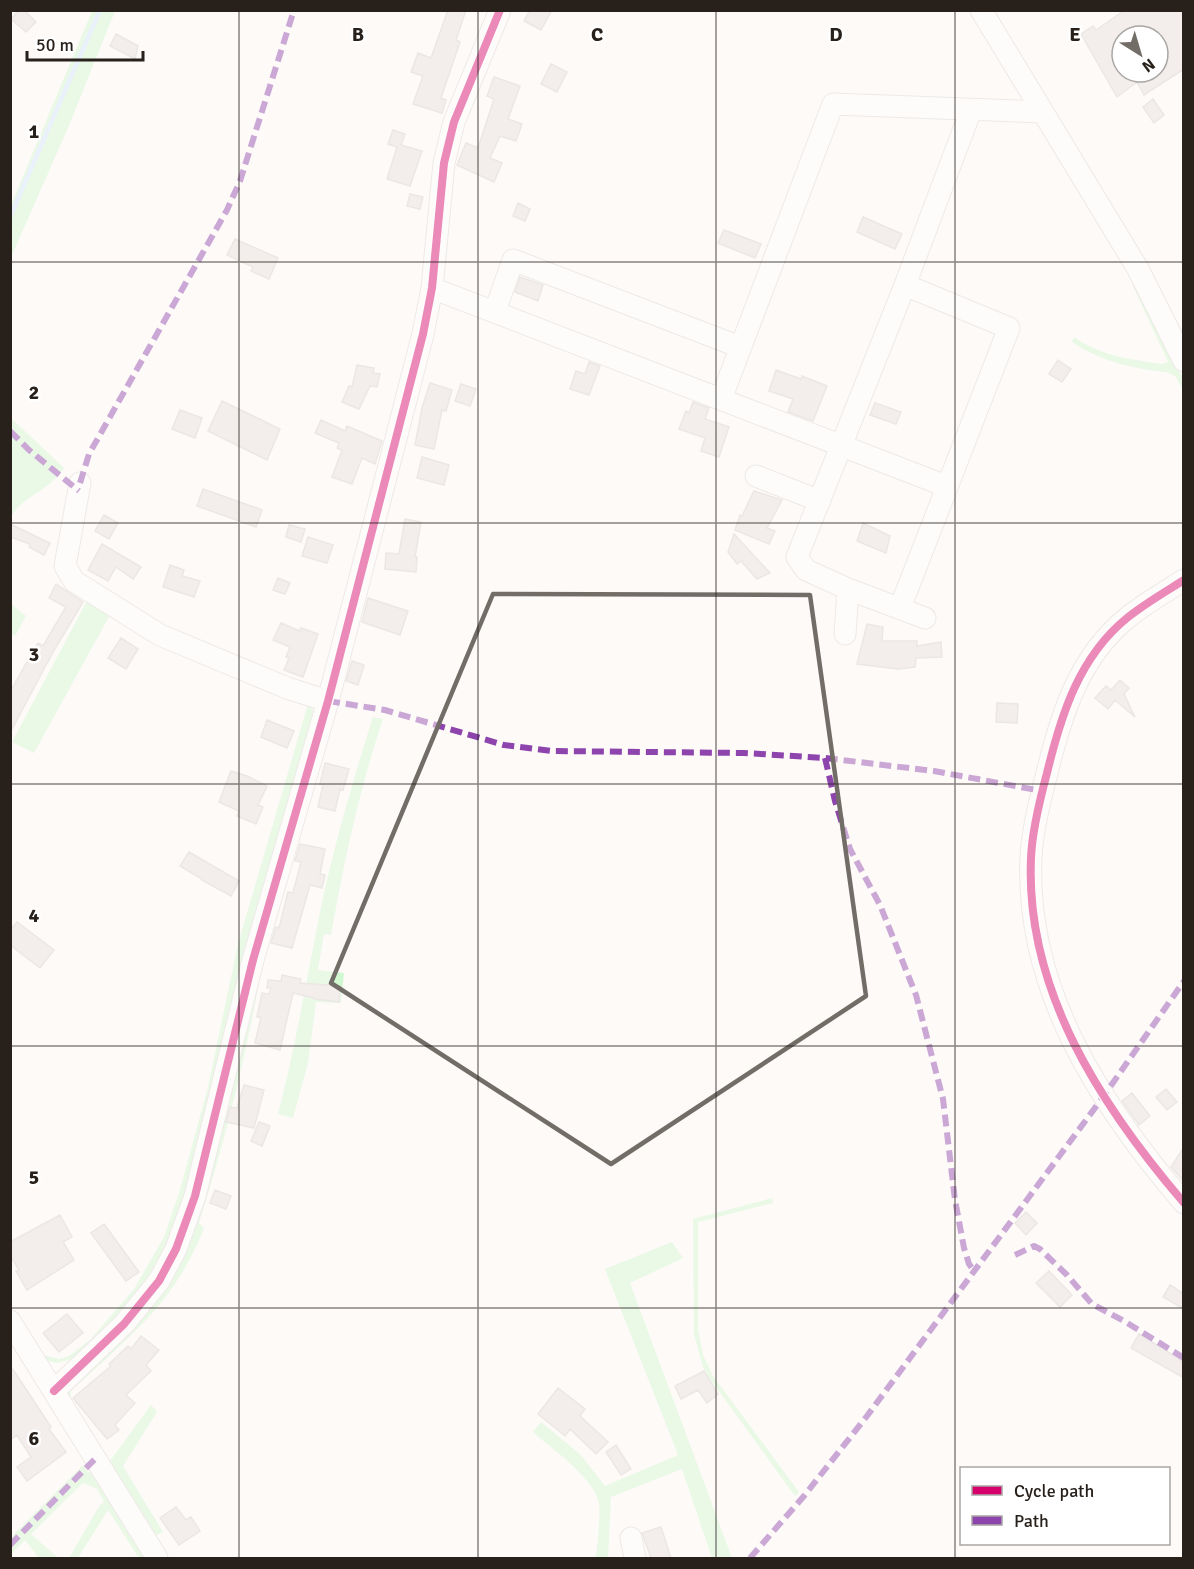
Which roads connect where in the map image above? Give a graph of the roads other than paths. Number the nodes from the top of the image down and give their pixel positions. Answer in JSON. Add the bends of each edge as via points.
{"nodes":[{"id":1,"x":500,"y":10,"type":"edge"},
{"id":2,"x":981,"y":10,"type":"edge"},
{"id":3,"x":971,"y":110,"type":"junction"},
{"id":4,"x":1042,"y":112,"type":"junction"},
{"id":5,"x":905,"y":285,"type":"junction"},
{"id":6,"x":432,"y":288,"type":"junction"},
{"id":7,"x":495,"y":311,"type":"junction"},
{"id":8,"x":740,"y":347,"type":"junction"},
{"id":9,"x":1184,"y":361,"type":"edge"},
{"id":10,"x":721,"y":399,"type":"junction"},
{"id":11,"x":841,"y":445,"type":"junction"},
{"id":12,"x":756,"y":476,"type":"dead end"},
{"id":13,"x":80,"y":483,"type":"dead end"},
{"id":14,"x":946,"y":486,"type":"junction"},
{"id":15,"x":820,"y":501,"type":"junction"},
{"id":16,"x":1184,"y":580,"type":"edge"},
{"id":17,"x":848,"y":589,"type":"junction"},
{"id":18,"x":900,"y":608,"type":"junction"},
{"id":19,"x":925,"y":618,"type":"dead end"},
{"id":20,"x":845,"y":634,"type":"dead end"},
{"id":21,"x":328,"y":701,"type":"junction"},
{"id":22,"x":1184,"y":1203,"type":"edge"},
{"id":23,"x":10,"y":1321,"type":"edge"},
{"id":24,"x":54,"y":1391,"type":"junction"},
{"id":25,"x":631,"y":1538,"type":"dead end"},
{"id":26,"x":157,"y":1558,"type":"edge"},
{"id":27,"x":635,"y":1558,"type":"edge"}],
"edges":[{"from":1,"to":6,"type":"street","via":[[473,74],[444,163]]},
{"from":2,"to":4,"type":"street"},
{"from":3,"to":4,"type":"street"},
{"from":3,"to":5,"type":"street"},
{"from":3,"to":8,"type":"street","via":[[833,104]]},
{"from":4,"to":9,"type":"street","via":[[1138,269]]},
{"from":5,"to":11,"type":"street"},
{"from":5,"to":14,"type":"street","via":[[1009,328]]},
{"from":6,"to":7,"type":"street"},
{"from":6,"to":21,"type":"street"},
{"from":7,"to":8,"type":"street","via":[[513,260]]},
{"from":7,"to":10,"type":"street"},
{"from":8,"to":10,"type":"street"},
{"from":10,"to":11,"type":"street"},
{"from":11,"to":14,"type":"street"},
{"from":11,"to":15,"type":"street"},
{"from":12,"to":15,"type":"street"},
{"from":13,"to":21,"type":"street","via":[[64,566],[74,581],[160,635]]},
{"from":14,"to":18,"type":"street"},
{"from":15,"to":17,"type":"street","via":[[797,556],[807,570]]},
{"from":16,"to":22,"type":"street","via":[[1128,617],[1110,634],[1080,677],[1056,736],[1031,856],[1032,910],[1041,960],[1074,1045],[1103,1097],[1149,1163]]},
{"from":17,"to":18,"type":"street"},
{"from":17,"to":20,"type":"street"},
{"from":18,"to":19,"type":"street"},
{"from":21,"to":24,"type":"street","via":[[253,960],[195,1197],[177,1249],[159,1281],[124,1324]]},
{"from":23,"to":24,"type":"street"},
{"from":24,"to":26,"type":"street"},
{"from":25,"to":27,"type":"street"}]}
